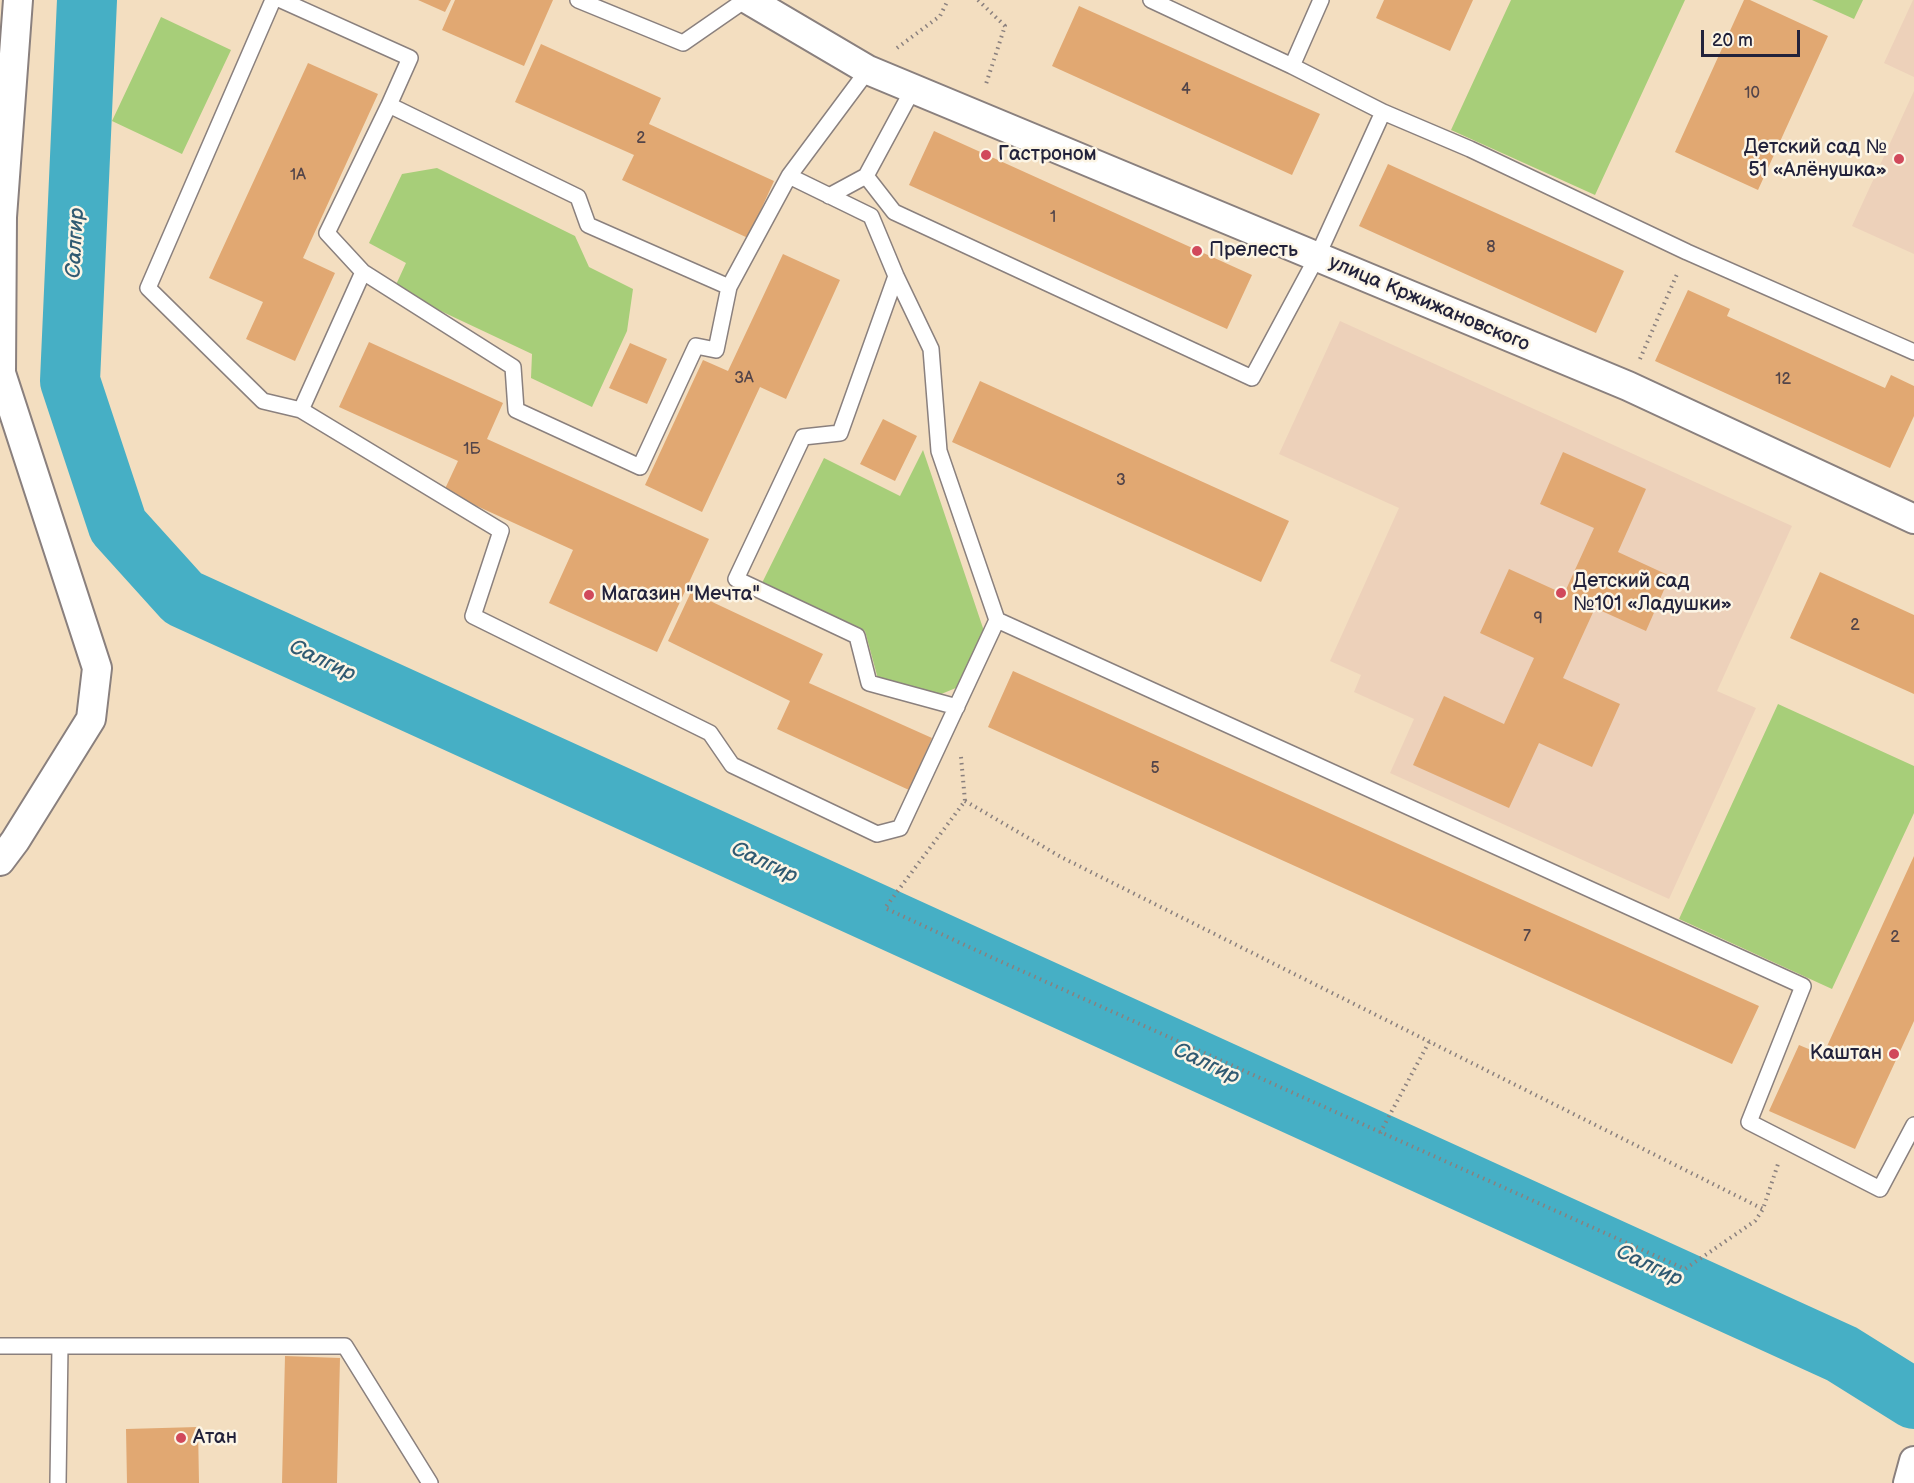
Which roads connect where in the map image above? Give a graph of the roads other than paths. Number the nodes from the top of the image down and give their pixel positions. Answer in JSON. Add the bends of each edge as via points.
{"nodes":[{"id":1,"x":18,"y":0,"type":"edge"},
{"id":2,"x":273,"y":0,"type":"edge"},
{"id":3,"x":281,"y":0,"type":"edge"},
{"id":4,"x":578,"y":0,"type":"edge"},
{"id":5,"x":747,"y":0,"type":"edge"},
{"id":6,"x":1151,"y":0,"type":"edge"},
{"id":7,"x":1321,"y":0,"type":"edge"},
{"id":8,"x":1292,"y":66,"type":"junction"},
{"id":9,"x":868,"y":70,"type":"junction"},
{"id":10,"x":914,"y":89,"type":"junction"},
{"id":11,"x":389,"y":105,"type":"junction"},
{"id":12,"x":1383,"y":112,"type":"junction"},
{"id":13,"x":789,"y":176,"type":"junction"},
{"id":14,"x":866,"y":176,"type":"junction"},
{"id":15,"x":829,"y":195,"type":"junction"},
{"id":16,"x":1,"y":217,"type":"edge"},
{"id":17,"x":1317,"y":257,"type":"junction"},
{"id":18,"x":363,"y":272,"type":"junction"},
{"id":19,"x":896,"y":276,"type":"junction"},
{"id":20,"x":729,"y":287,"type":"junction"},
{"id":21,"x":1914,"y":352,"type":"edge"},
{"id":22,"x":301,"y":410,"type":"junction"},
{"id":23,"x":1914,"y":519,"type":"edge"},
{"id":24,"x":997,"y":620,"type":"junction"},
{"id":25,"x":957,"y":707,"type":"junction"},
{"id":26,"x":0,"y":861,"type":"edge"},
{"id":27,"x":1914,"y":1125,"type":"edge"},
{"id":28,"x":0,"y":1346,"type":"edge"},
{"id":29,"x":60,"y":1346,"type":"junction"},
{"id":30,"x":1914,"y":1461,"type":"edge"},
{"id":31,"x":58,"y":1483,"type":"edge"},
{"id":32,"x":430,"y":1483,"type":"edge"},
{"id":33,"x":1908,"y":1483,"type":"edge"}],
"edges":[{"from":1,"to":16,"type":"street"},
{"from":2,"to":22,"type":"lane","via":[[148,288],[263,401]]},
{"from":3,"to":11,"type":"lane","via":[[410,58]]},
{"from":4,"to":5,"type":"lane","via":[[683,43]]},
{"from":5,"to":9,"type":"street","name":"улица Кржижановского"},
{"from":6,"to":8,"type":"lane"},
{"from":7,"to":8,"type":"lane"},
{"from":8,"to":12,"type":"lane"},
{"from":9,"to":10,"type":"street","name":"улица Кржижановского"},
{"from":9,"to":13,"type":"lane"},
{"from":10,"to":14,"type":"lane"},
{"from":10,"to":17,"type":"street","name":"улица Кржижановского"},
{"from":11,"to":18,"type":"lane","via":[[327,233]]},
{"from":11,"to":20,"type":"lane","via":[[578,197],[588,225]]},
{"from":12,"to":17,"type":"lane"},
{"from":12,"to":21,"type":"lane"},
{"from":13,"to":15,"type":"lane"},
{"from":13,"to":20,"type":"lane"},
{"from":14,"to":15,"type":"lane"},
{"from":14,"to":17,"type":"lane","via":[[894,212],[1251,378]]},
{"from":15,"to":19,"type":"lane","via":[[871,216]]},
{"from":16,"to":26,"type":"street","via":[[1,373],[97,668],[91,719]]},
{"from":17,"to":23,"type":"street","name":"улица Кржижановского","via":[[1628,386]]},
{"from":18,"to":20,"type":"lane","via":[[513,367],[516,410],[640,467],[696,346],[716,350]]},
{"from":18,"to":22,"type":"lane"},
{"from":19,"to":24,"type":"lane","via":[[932,349],[939,451]]},
{"from":19,"to":25,"type":"lane","via":[[840,433],[803,437],[736,579],[857,636],[869,683]]},
{"from":22,"to":25,"type":"lane","via":[[501,531],[473,616],[710,733],[732,765],[877,834],[900,828]]},
{"from":24,"to":25,"type":"lane"},
{"from":24,"to":27,"type":"lane","via":[[1803,986],[1749,1122],[1880,1189]]},
{"from":28,"to":29,"type":"lane"},
{"from":29,"to":31,"type":"lane"},
{"from":29,"to":32,"type":"lane","via":[[345,1346]]},
{"from":30,"to":33,"type":"street"}]}
